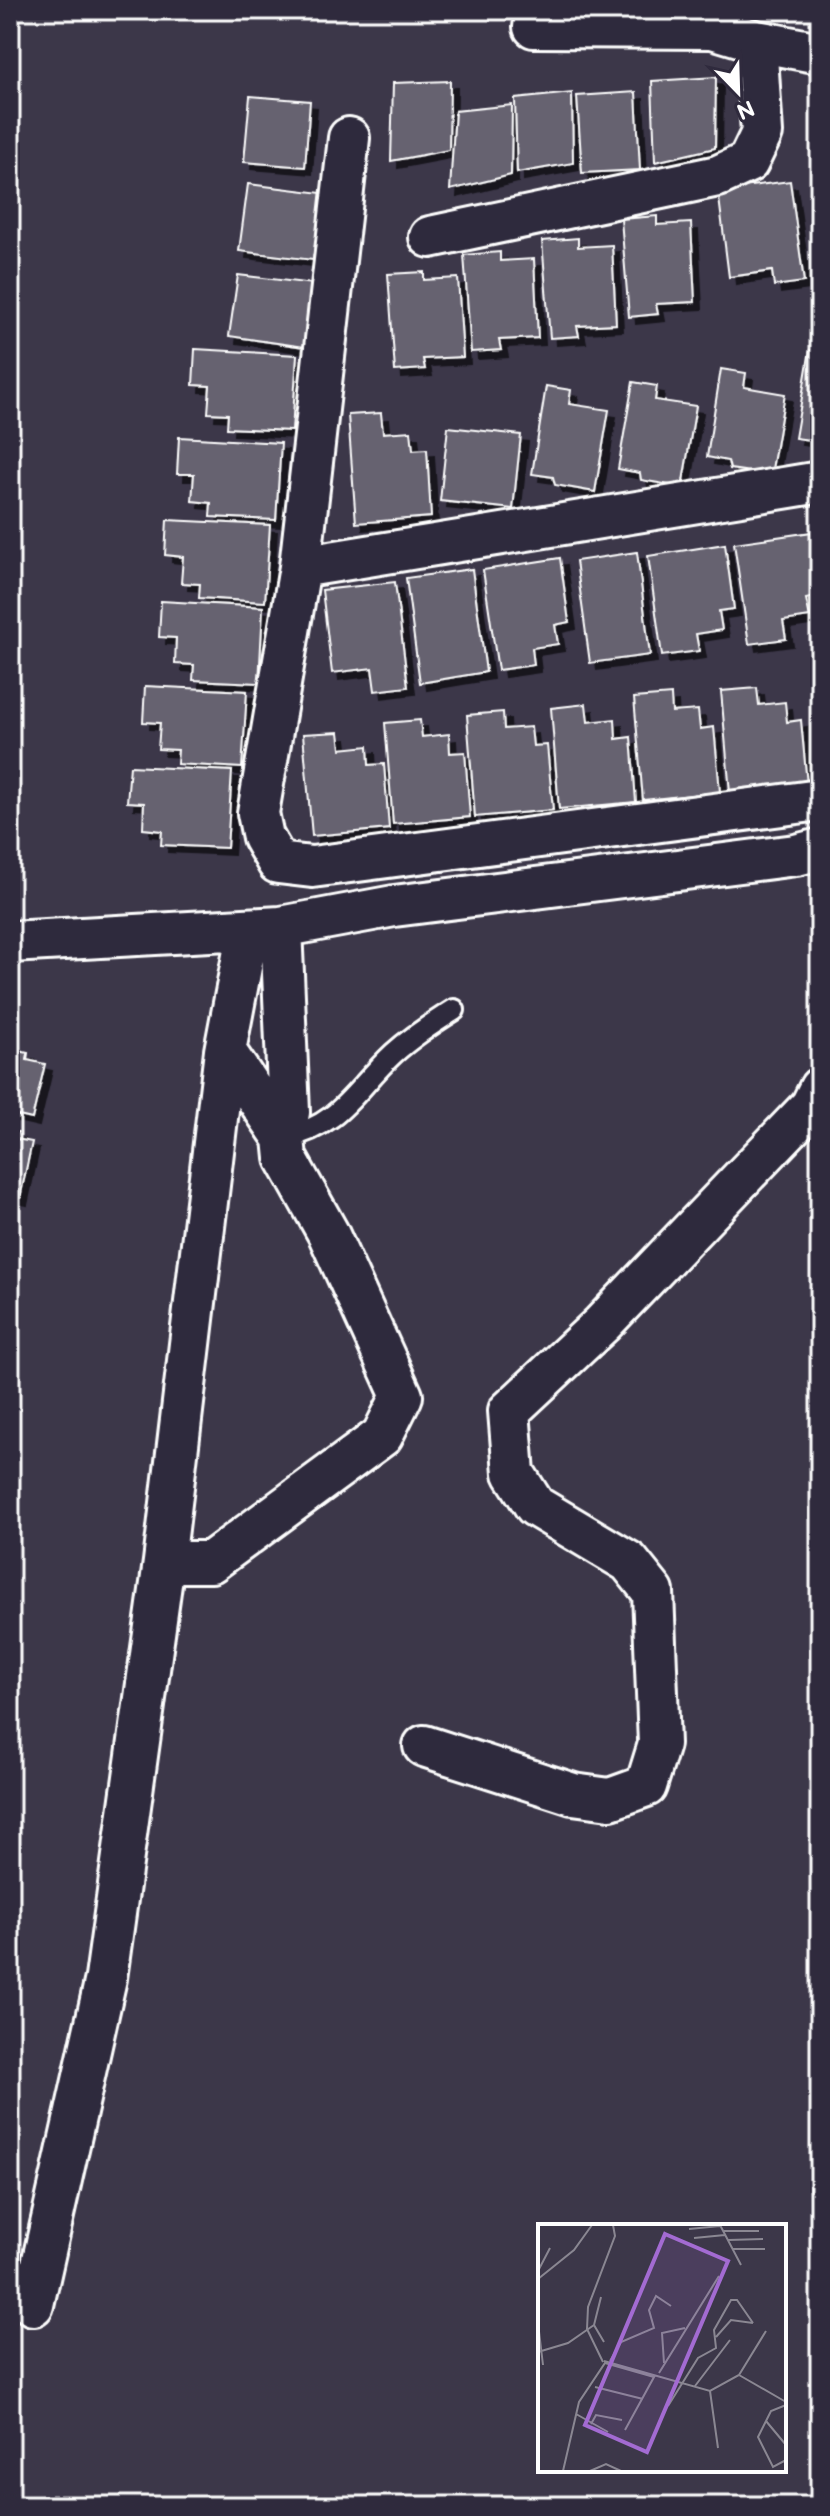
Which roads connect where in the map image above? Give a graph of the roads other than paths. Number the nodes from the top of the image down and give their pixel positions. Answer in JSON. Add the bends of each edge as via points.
{"nodes":[{"id":1,"x":534,"y":27,"type":"dead end"},
{"id":2,"x":756,"y":41,"type":"junction"},
{"id":3,"x":820,"y":53,"type":"edge"},
{"id":4,"x":349,"y":138,"type":"dead end"},
{"id":5,"x":430,"y":237,"type":"dead end"},
{"id":6,"x":820,"y":482,"type":"edge"},
{"id":7,"x":300,"y":567,"type":"junction"},
{"id":8,"x":820,"y":800,"type":"edge"},
{"id":9,"x":820,"y":849,"type":"edge"},
{"id":10,"x":264,"y":928,"type":"junction"},
{"id":11,"x":10,"y":942,"type":"edge"},
{"id":12,"x":454,"y":1010,"type":"dead end"},
{"id":13,"x":225,"y":1051,"type":"junction"},
{"id":14,"x":820,"y":1088,"type":"edge"},
{"id":15,"x":284,"y":1138,"type":"junction"},
{"id":16,"x":164,"y":1562,"type":"junction"},
{"id":17,"x":424,"y":1746,"type":"dead end"},
{"id":18,"x":33,"y":2305,"type":"dead end"}],
"edges":[{"from":1,"to":2,"type":"street","via":[[713,28]]},
{"from":2,"to":3,"type":"street"},
{"from":2,"to":5,"type":"street","via":[[762,133],[748,162],[718,176]]},
{"from":4,"to":7,"type":"street"},
{"from":6,"to":7,"type":"street"},
{"from":7,"to":8,"type":"street","via":[[258,813],[263,837],[278,863],[312,867]]},
{"from":9,"to":10,"type":"street"},
{"from":10,"to":11,"type":"street"},
{"from":10,"to":13,"type":"street"},
{"from":10,"to":15,"type":"street","via":[[289,1112]]},
{"from":12,"to":15,"type":"lane","via":[[395,1053],[330,1121]]},
{"from":13,"to":15,"type":"street"},
{"from":13,"to":16,"type":"street"},
{"from":14,"to":17,"type":"street","via":[[811,1106],[657,1267],[509,1411],[514,1473],[535,1506],[629,1562],[653,1592],[659,1744],[646,1786],[610,1799],[573,1794]]},
{"from":15,"to":16,"type":"street","via":[[286,1158],[328,1233],[402,1396],[382,1436],[211,1562]]},
{"from":16,"to":18,"type":"street","via":[[106,1978]]}]}
